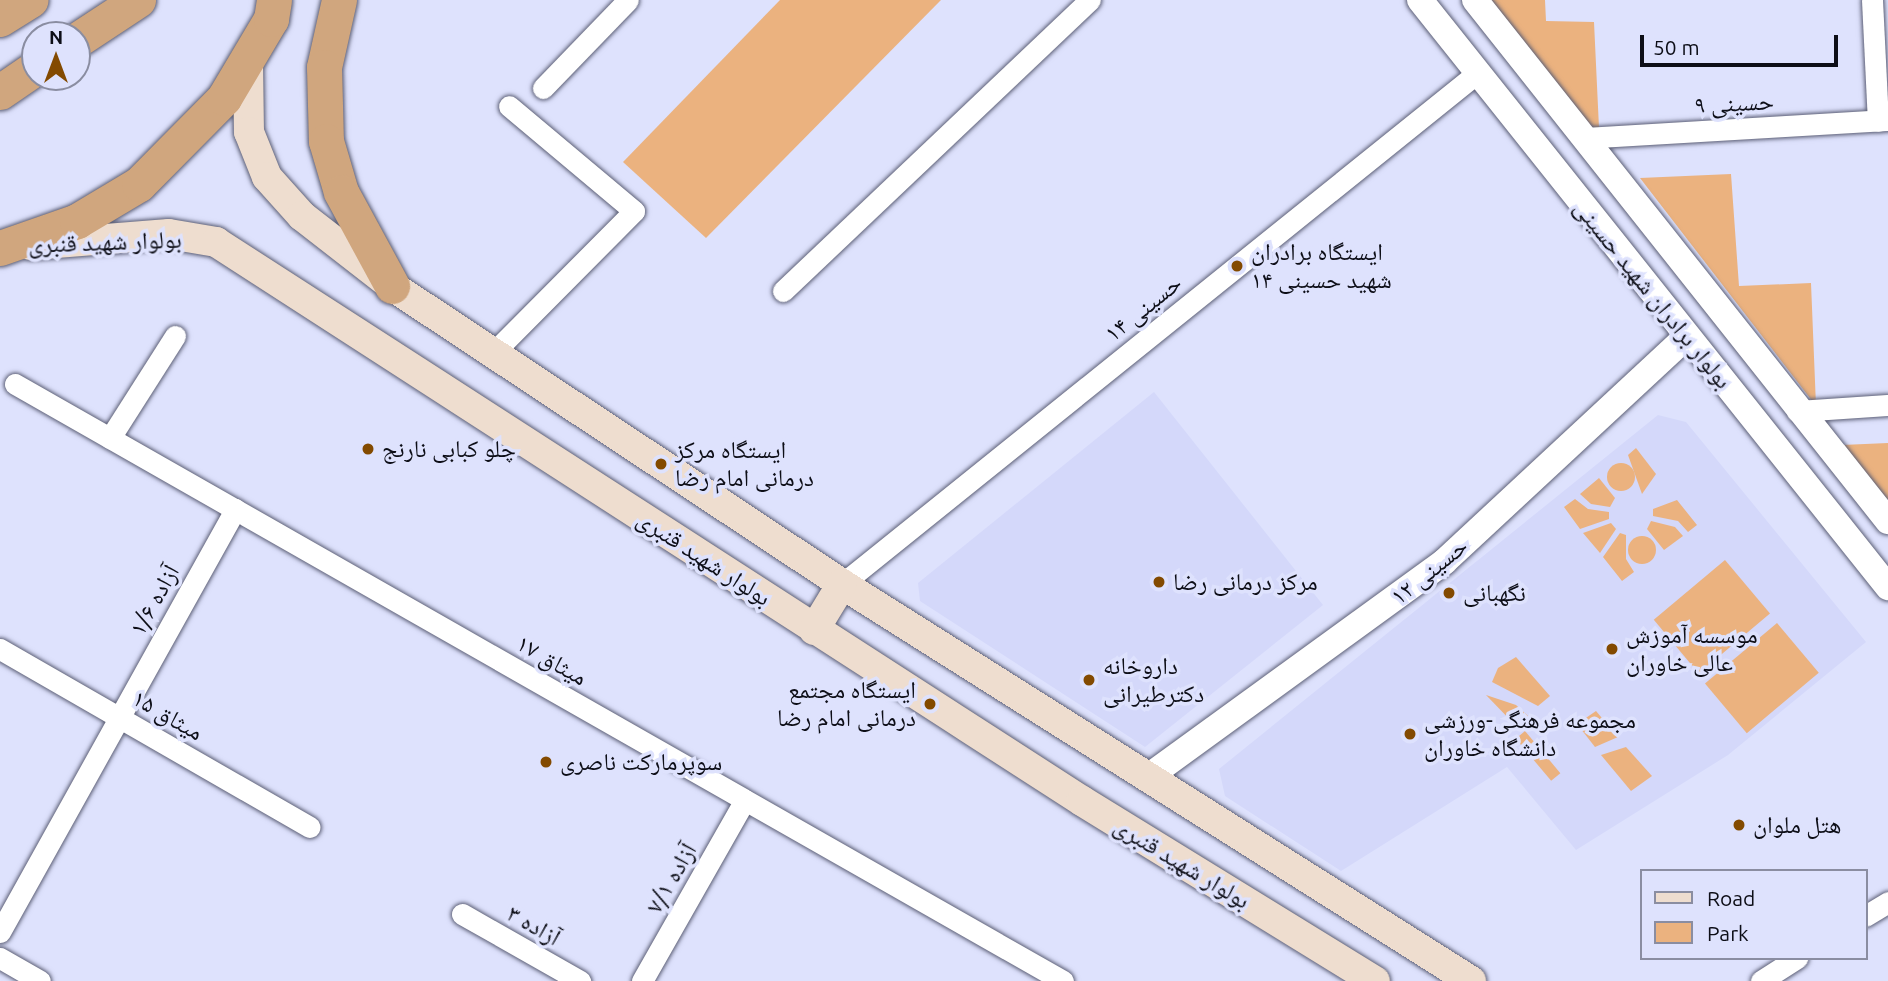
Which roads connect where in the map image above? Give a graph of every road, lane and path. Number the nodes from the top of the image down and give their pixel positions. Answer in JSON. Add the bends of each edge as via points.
{"nodes":[{"id":1,"x":30,"y":0,"type":"edge"},
{"id":2,"x":138,"y":0,"type":"edge"},
{"id":3,"x":338,"y":0,"type":"edge"},
{"id":4,"x":628,"y":0,"type":"edge"},
{"id":5,"x":1090,"y":0,"type":"edge"},
{"id":6,"x":1419,"y":0,"type":"edge"},
{"id":7,"x":1475,"y":0,"type":"edge"},
{"id":8,"x":1872,"y":0,"type":"edge"},
{"id":9,"x":277,"y":6,"type":"edge"},
{"id":10,"x":0,"y":19,"type":"edge"},
{"id":11,"x":91,"y":31,"type":"edge"},
{"id":12,"x":248,"y":62,"type":"junction"},
{"id":13,"x":1477,"y":73,"type":"junction"},
{"id":14,"x":21,"y":78,"type":"edge"},
{"id":15,"x":543,"y":88,"type":"dead end"},
{"id":16,"x":0,"y":92,"type":"edge"},
{"id":17,"x":509,"y":106,"type":"dead end"},
{"id":18,"x":1883,"y":120,"type":"edge"},
{"id":19,"x":1583,"y":138,"type":"junction"},
{"id":20,"x":2,"y":247,"type":"edge"},
{"id":21,"x":392,"y":286,"type":"junction"},
{"id":22,"x":783,"y":291,"type":"dead end"},
{"id":23,"x":175,"y":336,"type":"dead end"},
{"id":24,"x":1686,"y":337,"type":"junction"},
{"id":25,"x":493,"y":353,"type":"junction"},
{"id":26,"x":15,"y":384,"type":"dead end"},
{"id":27,"x":1888,"y":405,"type":"edge"},
{"id":28,"x":1797,"y":411,"type":"junction"},
{"id":29,"x":110,"y":438,"type":"junction"},
{"id":30,"x":235,"y":509,"type":"junction"},
{"id":31,"x":1888,"y":521,"type":"edge"},
{"id":32,"x":842,"y":583,"type":"junction"},
{"id":33,"x":1888,"y":587,"type":"edge"},
{"id":34,"x":814,"y":630,"type":"junction"},
{"id":35,"x":0,"y":649,"type":"edge"},
{"id":36,"x":118,"y":717,"type":"junction"},
{"id":37,"x":1148,"y":777,"type":"junction"},
{"id":38,"x":745,"y":800,"type":"junction"},
{"id":39,"x":309,"y":827,"type":"dead end"},
{"id":40,"x":1888,"y":902,"type":"edge"},
{"id":41,"x":462,"y":914,"type":"dead end"},
{"id":42,"x":1867,"y":915,"type":"edge"},
{"id":43,"x":0,"y":932,"type":"edge"},
{"id":44,"x":0,"y":958,"type":"edge"},
{"id":45,"x":1794,"y":960,"type":"edge"},
{"id":46,"x":40,"y":981,"type":"edge"},
{"id":47,"x":580,"y":981,"type":"edge"},
{"id":48,"x":642,"y":981,"type":"edge"},
{"id":49,"x":1063,"y":981,"type":"edge"},
{"id":50,"x":1376,"y":981,"type":"edge"},
{"id":51,"x":1471,"y":981,"type":"edge"},
{"id":52,"x":1760,"y":981,"type":"edge"}],
"edges":[{"from":1,"to":10,"type":"highway"},
{"from":2,"to":11,"type":"highway"},
{"from":3,"to":21,"type":"highway","via":[[324,67],[326,141],[341,192]]},
{"from":4,"to":15,"type":"street"},
{"from":5,"to":22,"type":"street"},
{"from":6,"to":13,"type":"street","name":"بولوار برادران شهید حسینی"},
{"from":7,"to":19,"type":"street","name":"بولوار برادران شهید حسینی"},
{"from":8,"to":18,"type":"street"},
{"from":9,"to":12,"type":"highway"},
{"from":12,"to":20,"type":"highway","via":[[225,98],[139,184],[77,221]]},
{"from":12,"to":21,"type":"main road","via":[[249,132],[267,177],[302,216]]},
{"from":13,"to":24,"type":"street","name":"بولوار برادران شهید حسینی"},
{"from":13,"to":32,"type":"street","name":"حسینی ۱۴"},
{"from":14,"to":16,"type":"highway"},
{"from":17,"to":25,"type":"street","via":[[634,211]]},
{"from":18,"to":19,"type":"street","name":"حسینی ۹"},
{"from":19,"to":28,"type":"street","name":"بولوار برادران شهید حسینی"},
{"from":20,"to":34,"type":"main road","name":"بولوار شهید قنبری","via":[[169,234],[216,242]]},
{"from":21,"to":25,"type":"main road"},
{"from":23,"to":29,"type":"street"},
{"from":24,"to":33,"type":"street","name":"بولوار برادران شهید حسینی"},
{"from":24,"to":37,"type":"street","name":"حسینی ۱۲","via":[[1444,562]]},
{"from":25,"to":32,"type":"main road"},
{"from":26,"to":29,"type":"street","name":"میثاق ۱۷"},
{"from":27,"to":28,"type":"street"},
{"from":28,"to":31,"type":"street","name":"بولوار برادران شهید حسینی"},
{"from":29,"to":30,"type":"street","name":"میثاق ۱۷"},
{"from":30,"to":36,"type":"street","name":"آزاده ۱/۶"},
{"from":30,"to":38,"type":"street","name":"میثاق ۱۷"},
{"from":32,"to":34,"type":"main road"},
{"from":32,"to":37,"type":"main road"},
{"from":34,"to":50,"type":"main road","name":"بولوار شهید قنبری"},
{"from":35,"to":36,"type":"street","name":"میثاق ۱۵"},
{"from":36,"to":39,"type":"street","name":"میثاق ۱۵"},
{"from":36,"to":43,"type":"street","name":"آزاده ۱/۶"},
{"from":37,"to":51,"type":"main road"},
{"from":38,"to":48,"type":"street","name":"آزاده ۷/۱"},
{"from":38,"to":49,"type":"street","name":"میثاق ۱۷"},
{"from":40,"to":42,"type":"street"},
{"from":41,"to":47,"type":"street","name":"آزاده ۳"},
{"from":44,"to":46,"type":"street"},
{"from":45,"to":52,"type":"street"}]}
